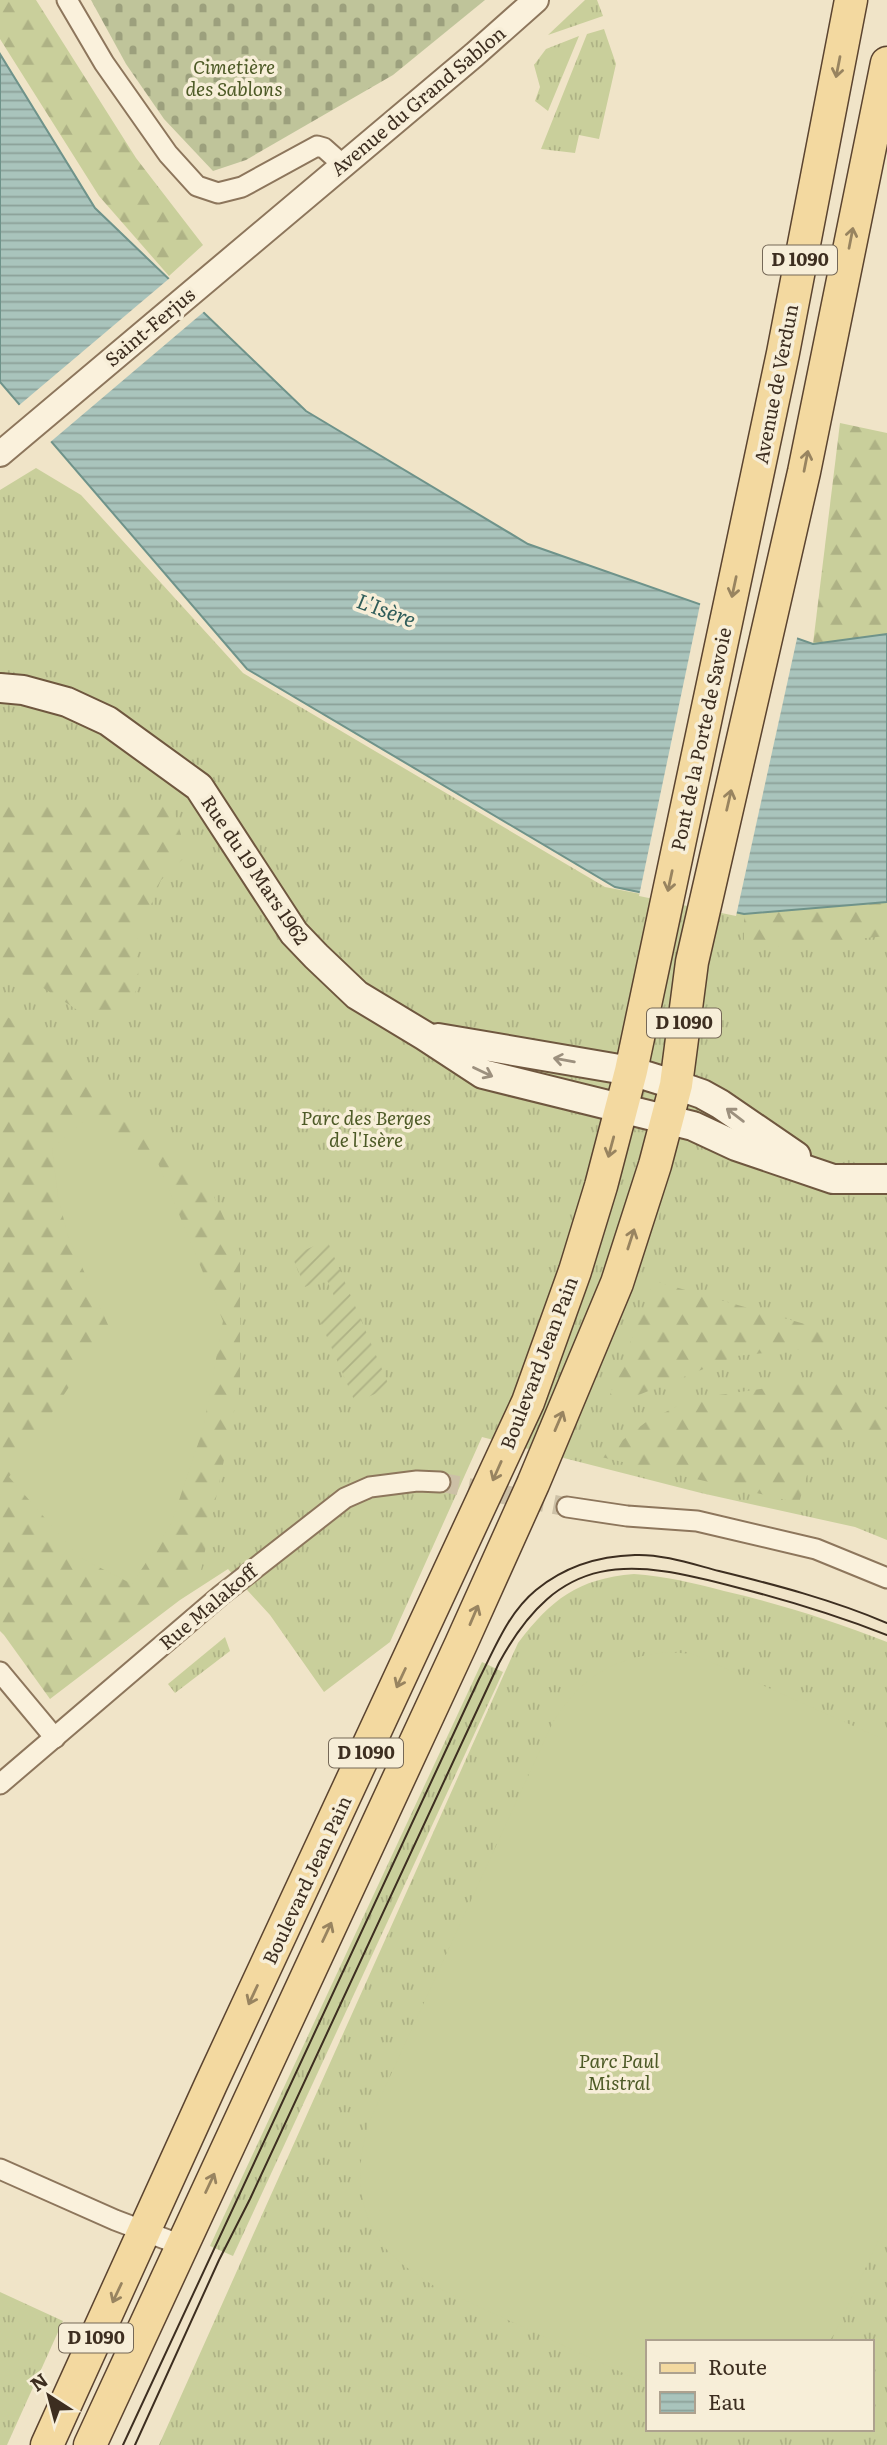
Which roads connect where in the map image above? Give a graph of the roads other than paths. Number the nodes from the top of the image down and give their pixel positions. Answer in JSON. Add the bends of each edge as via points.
{"nodes":[{"id":1,"x":67,"y":0,"type":"edge"},
{"id":2,"x":536,"y":0,"type":"edge"},
{"id":3,"x":851,"y":0,"type":"edge"},
{"id":4,"x":887,"y":63,"type":"edge"},
{"id":5,"x":342,"y":164,"type":"junction"},
{"id":6,"x":299,"y":201,"type":"joint"},
{"id":7,"x":0,"y":454,"type":"edge"},
{"id":8,"x":748,"y":520,"type":"joint"},
{"id":9,"x":0,"y":688,"type":"edge"},
{"id":10,"x":425,"y":1036,"type":"junction"},
{"id":11,"x":631,"y":1071,"type":"junction"},
{"id":12,"x":676,"y":1085,"type":"junction"},
{"id":13,"x":621,"y":1107,"type":"junction"},
{"id":14,"x":667,"y":1119,"type":"junction"},
{"id":15,"x":833,"y":1179,"type":"junction"},
{"id":16,"x":887,"y":1179,"type":"edge"},
{"id":17,"x":440,"y":1482,"type":"tunnel mouth"},
{"id":18,"x":567,"y":1507,"type":"tunnel mouth"},
{"id":19,"x":887,"y":1578,"type":"edge"},
{"id":20,"x":0,"y":1672,"type":"edge"},
{"id":21,"x":55,"y":1738,"type":"junction"},
{"id":22,"x":0,"y":1784,"type":"edge"},
{"id":23,"x":0,"y":2169,"type":"edge"},
{"id":24,"x":145,"y":2231,"type":"junction"},
{"id":25,"x":181,"y":2245,"type":"junction"},
{"id":26,"x":47,"y":2445,"type":"edge"},
{"id":27,"x":90,"y":2445,"type":"edge"}],
"edges":[{"from":1,"to":5,"type":"street","via":[[104,63],[168,154],[197,186],[218,193],[242,187],[317,146]]},
{"from":2,"to":5,"type":"street","name":"Avenue du Grand Sablon"},
{"from":3,"to":8,"type":"main road","name":"Avenue de Verdun","number":"D 1090","one_way":true},
{"from":12,"to":4,"type":"main road","name":"Pont de la Porte de Savoie","number":"D 1090","one_way":true,"via":[[692,962],[804,472]]},
{"from":5,"to":6,"type":"street","name":"Avenue du Grand Sablon"},
{"from":6,"to":7,"type":"street","name":"Saint-Ferjus"},
{"from":8,"to":11,"type":"main road","name":"Pont de la Porte de Savoie","number":"D 1090","one_way":true},
{"from":9,"to":10,"type":"main road","name":"Rue du 19 Mars 1962","via":[[67,702],[108,721],[199,787],[294,933],[356,995]]},
{"from":11,"to":10,"type":"main road","name":"Rue du 19 Mars 1962","one_way":true},
{"from":10,"to":13,"type":"main road","name":"Rue du 19 Mars 1962","one_way":true,"via":[[483,1074]]},
{"from":11,"to":12,"type":"main road","name":"Rue du 19 Mars 1962"},
{"from":11,"to":13,"type":"main road","name":"Boulevard Jean Pain","number":"D 1090"},
{"from":12,"to":14,"type":"main road","name":"Boulevard Jean Pain","number":"D 1090"},
{"from":15,"to":12,"type":"main road","name":"Rue du 19 Mars 1962","one_way":true,"via":[[720,1104]]},
{"from":13,"to":14,"type":"main road","name":"Rue du 19 Mars 1962"},
{"from":13,"to":24,"type":"main road","name":"Boulevard Jean Pain","number":"D 1090","one_way":true,"via":[[575,1271],[528,1402]]},
{"from":14,"to":15,"type":"main road","name":"Rue du 19 Mars 1962"},
{"from":25,"to":14,"type":"main road","name":"Boulevard Jean Pain","number":"D 1090","one_way":true,"via":[[533,1484],[617,1283]]},
{"from":15,"to":16,"type":"main road","name":"Rue du 19 Mars 1962"},
{"from":17,"to":21,"type":"street","name":"Rue Malakoff","via":[[370,1487],[345,1498],[221,1595]]},
{"from":18,"to":19,"type":"street","via":[[697,1521],[816,1549]]},
{"from":20,"to":21,"type":"street"},
{"from":21,"to":22,"type":"street","name":"Rue Malakoff"},
{"from":23,"to":24,"type":"street"},
{"from":24,"to":25,"type":"street"},
{"from":24,"to":26,"type":"main road","name":"Boulevard Jean Pain","number":"D 1090","one_way":true},
{"from":25,"to":27,"type":"main road","name":"Boulevard Jean Pain","number":"D 1090"}]}
